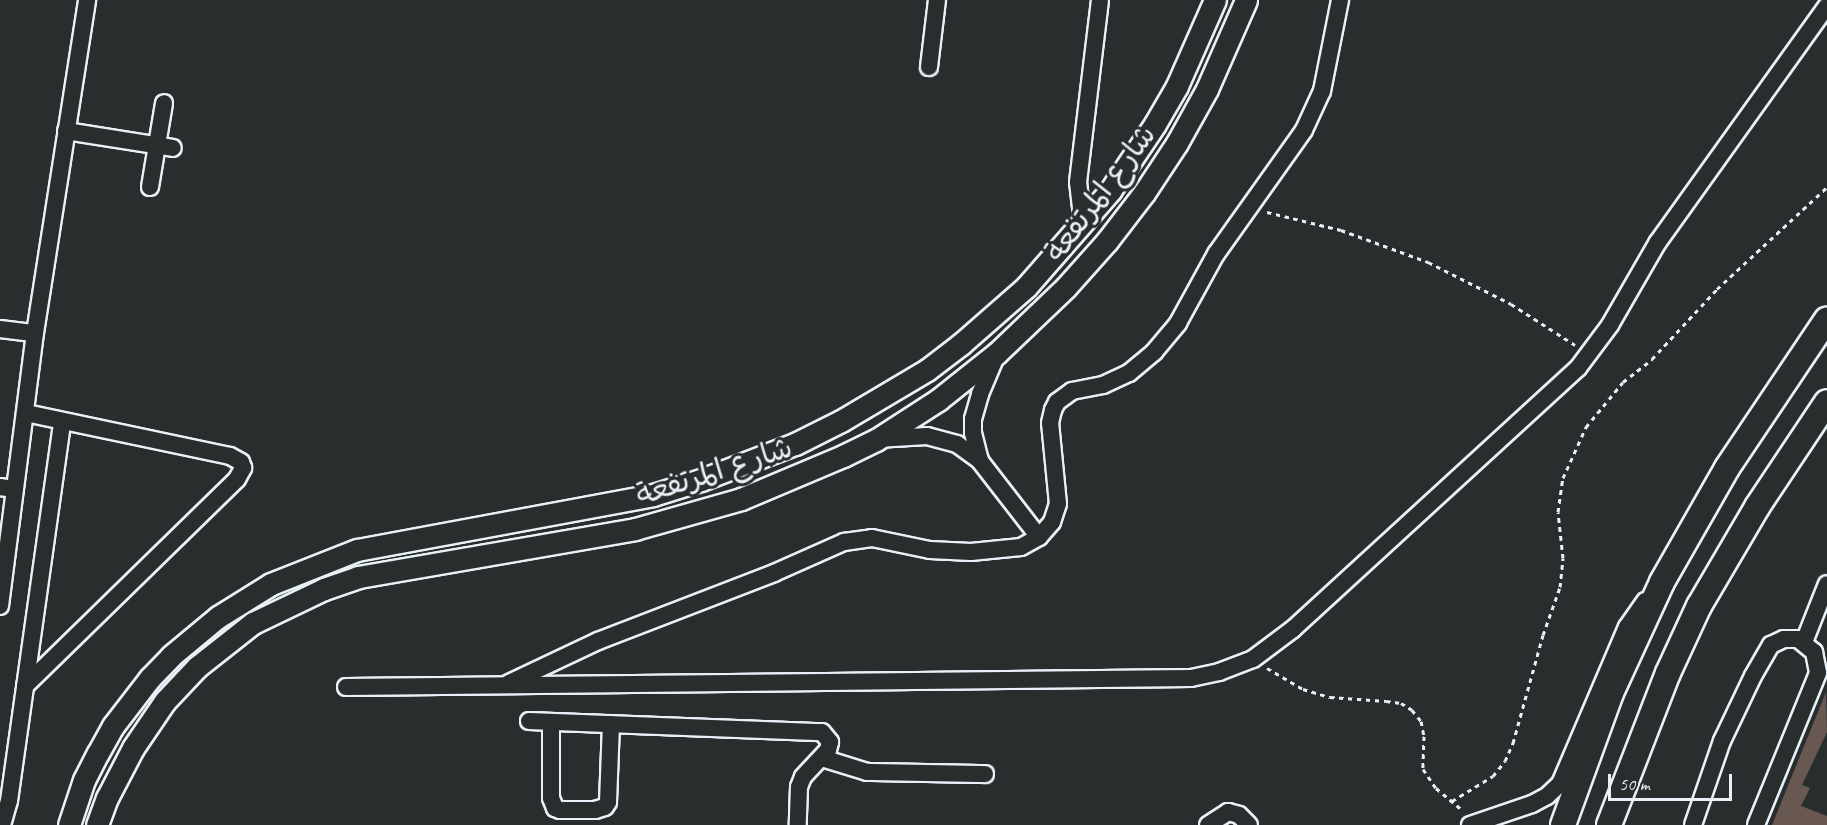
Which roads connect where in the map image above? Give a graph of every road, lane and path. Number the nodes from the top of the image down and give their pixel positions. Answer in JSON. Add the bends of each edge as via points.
{"nodes":[{"id":1,"x":87,"y":0,"type":"edge"},
{"id":2,"x":937,"y":0,"type":"edge"},
{"id":3,"x":1100,"y":0,"type":"edge"},
{"id":4,"x":1215,"y":0,"type":"edge"},
{"id":5,"x":1246,"y":0,"type":"edge"},
{"id":6,"x":1340,"y":0,"type":"edge"},
{"id":7,"x":1827,"y":6,"type":"edge"},
{"id":8,"x":928,"y":67,"type":"dead end"},
{"id":9,"x":164,"y":103,"type":"dead end"},
{"id":10,"x":66,"y":131,"type":"junction"},
{"id":11,"x":165,"y":147,"type":"junction"},
{"id":12,"x":150,"y":187,"type":"dead end"},
{"id":13,"x":1827,"y":187,"type":"edge"},
{"id":14,"x":1251,"y":208,"type":"junction"},
{"id":15,"x":1083,"y":225,"type":"junction"},
{"id":16,"x":1827,"y":319,"type":"edge"},
{"id":17,"x":0,"y":329,"type":"edge"},
{"id":18,"x":35,"y":333,"type":"junction"},
{"id":19,"x":997,"y":353,"type":"junction"},
{"id":20,"x":1589,"y":354,"type":"junction"},
{"id":21,"x":1827,"y":402,"type":"edge"},
{"id":22,"x":26,"y":413,"type":"junction"},
{"id":23,"x":62,"y":422,"type":"junction"},
{"id":24,"x":876,"y":440,"type":"junction"},
{"id":25,"x":980,"y":461,"type":"junction"},
{"id":26,"x":8,"y":488,"type":"edge"},
{"id":27,"x":1040,"y":537,"type":"junction"},
{"id":28,"x":1662,"y":582,"type":"junction"},
{"id":29,"x":1827,"y":584,"type":"edge"},
{"id":30,"x":0,"y":606,"type":"edge"},
{"id":31,"x":1804,"y":642,"type":"junction"},
{"id":32,"x":1253,"y":659,"type":"junction"},
{"id":33,"x":504,"y":685,"type":"junction"},
{"id":34,"x":25,"y":686,"type":"junction"},
{"id":35,"x":346,"y":687,"type":"dead end"},
{"id":36,"x":529,"y":721,"type":"dead end"},
{"id":37,"x":551,"y":722,"type":"junction"},
{"id":38,"x":611,"y":724,"type":"junction"},
{"id":39,"x":822,"y":758,"type":"junction"},
{"id":40,"x":985,"y":774,"type":"dead end"},
{"id":41,"x":1452,"y":801,"type":"junction"},
{"id":42,"x":1474,"y":824,"type":"edge"},
{"id":43,"x":2,"y":825,"type":"edge"},
{"id":44,"x":69,"y":825,"type":"edge"},
{"id":45,"x":97,"y":825,"type":"edge"},
{"id":46,"x":798,"y":825,"type":"edge"},
{"id":47,"x":1208,"y":825,"type":"edge"},
{"id":48,"x":1234,"y":825,"type":"edge"},
{"id":49,"x":1249,"y":825,"type":"edge"},
{"id":50,"x":1563,"y":825,"type":"edge"},
{"id":51,"x":1609,"y":825,"type":"edge"},
{"id":52,"x":1693,"y":825,"type":"edge"},
{"id":53,"x":1756,"y":825,"type":"edge"}],
"edges":[{"from":1,"to":10,"type":"street"},
{"from":2,"to":8,"type":"street"},
{"from":3,"to":15,"type":"street","via":[[1078,183]]},
{"from":4,"to":15,"type":"main road","name":"شارع المرتفعة","via":[[1155,124]]},
{"from":5,"to":19,"type":"main road","name":"شارع المرتفعة","via":[[1207,89],[1144,194],[1066,287]]},
{"from":6,"to":14,"type":"street","via":[[1327,70],[1314,111],[1297,144]]},
{"from":7,"to":20,"type":"street","via":[[1658,242]]},
{"from":9,"to":11,"type":"street"},
{"from":10,"to":11,"type":"street"},
{"from":10,"to":18,"type":"street"},
{"from":11,"to":12,"type":"street"},
{"from":13,"to":41,"type":"path","via":[[1717,290],[1652,359],[1623,382],[1586,427],[1563,478],[1558,512],[1563,558],[1560,587],[1513,742],[1493,776]]},
{"from":14,"to":20,"type":"path","via":[[1341,230],[1428,262],[1511,304]]},
{"from":14,"to":27,"type":"street","via":[[1211,263],[1178,323],[1154,352],[1116,380],[1072,391],[1057,402],[1050,423],[1058,504],[1052,522]]},
{"from":15,"to":44,"type":"main road","name":"شارع المرتفعة","via":[[1026,287],[961,344],[884,397],[795,444],[653,495],[357,550],[298,571],[243,599],[171,656],[130,701],[98,753]]},
{"from":16,"to":28,"type":"highway","via":[[1727,468]]},
{"from":17,"to":18,"type":"street"},
{"from":18,"to":22,"type":"street"},
{"from":19,"to":24,"type":"main road","name":"شارع المرتفعة","via":[[938,400]]},
{"from":19,"to":25,"type":"street","via":[[973,419]]},
{"from":20,"to":32,"type":"street","via":[[1552,393],[1293,629]]},
{"from":21,"to":51,"type":"highway","via":[[1757,507],[1699,606],[1668,673]]},
{"from":22,"to":23,"type":"street"},
{"from":22,"to":26,"type":"street"},
{"from":23,"to":34,"type":"street"},
{"from":23,"to":34,"type":"street","via":[[230,456],[241,462],[243,468],[237,480]]},
{"from":24,"to":25,"type":"street","via":[[927,436],[943,439]]},
{"from":24,"to":45,"type":"main road","name":"شارع المرتفعة","via":[[793,479],[688,516],[635,529],[358,577],[253,623],[197,667],[165,701],[133,748]]},
{"from":25,"to":27,"type":"street"},
{"from":26,"to":30,"type":"street"},
{"from":27,"to":33,"type":"street","via":[[1020,547],[971,552],[930,550],[872,538],[844,542],[598,641]]},
{"from":28,"to":42,"type":"street","via":[[1627,627],[1560,784],[1532,804]]},
{"from":28,"to":50,"type":"highway","via":[[1611,693]]},
{"from":29,"to":31,"type":"street"},
{"from":31,"to":52,"type":"street","via":[[1791,638],[1772,645],[1722,741]]},
{"from":31,"to":53,"type":"street","via":[[1817,659],[1818,673]]},
{"from":32,"to":33,"type":"street","via":[[1191,678]]},
{"from":32,"to":41,"type":"path","via":[[1303,689],[1401,704],[1413,710],[1421,721],[1424,736],[1423,769],[1436,788]]},
{"from":33,"to":35,"type":"street"},
{"from":34,"to":43,"type":"street"},
{"from":36,"to":37,"type":"street"},
{"from":37,"to":38,"type":"street"},
{"from":37,"to":38,"type":"street","via":[[551,798],[560,810],[600,810],[608,802]]},
{"from":38,"to":39,"type":"street","via":[[814,730],[822,732],[830,742]]},
{"from":39,"to":40,"type":"street","via":[[867,772]]},
{"from":39,"to":46,"type":"street","via":[[810,768],[799,787]]},
{"from":41,"to":42,"type":"path"},
{"from":47,"to":49,"type":"street","via":[[1228,812],[1239,815]]},
{"from":48,"to":49,"type":"street"}]}
